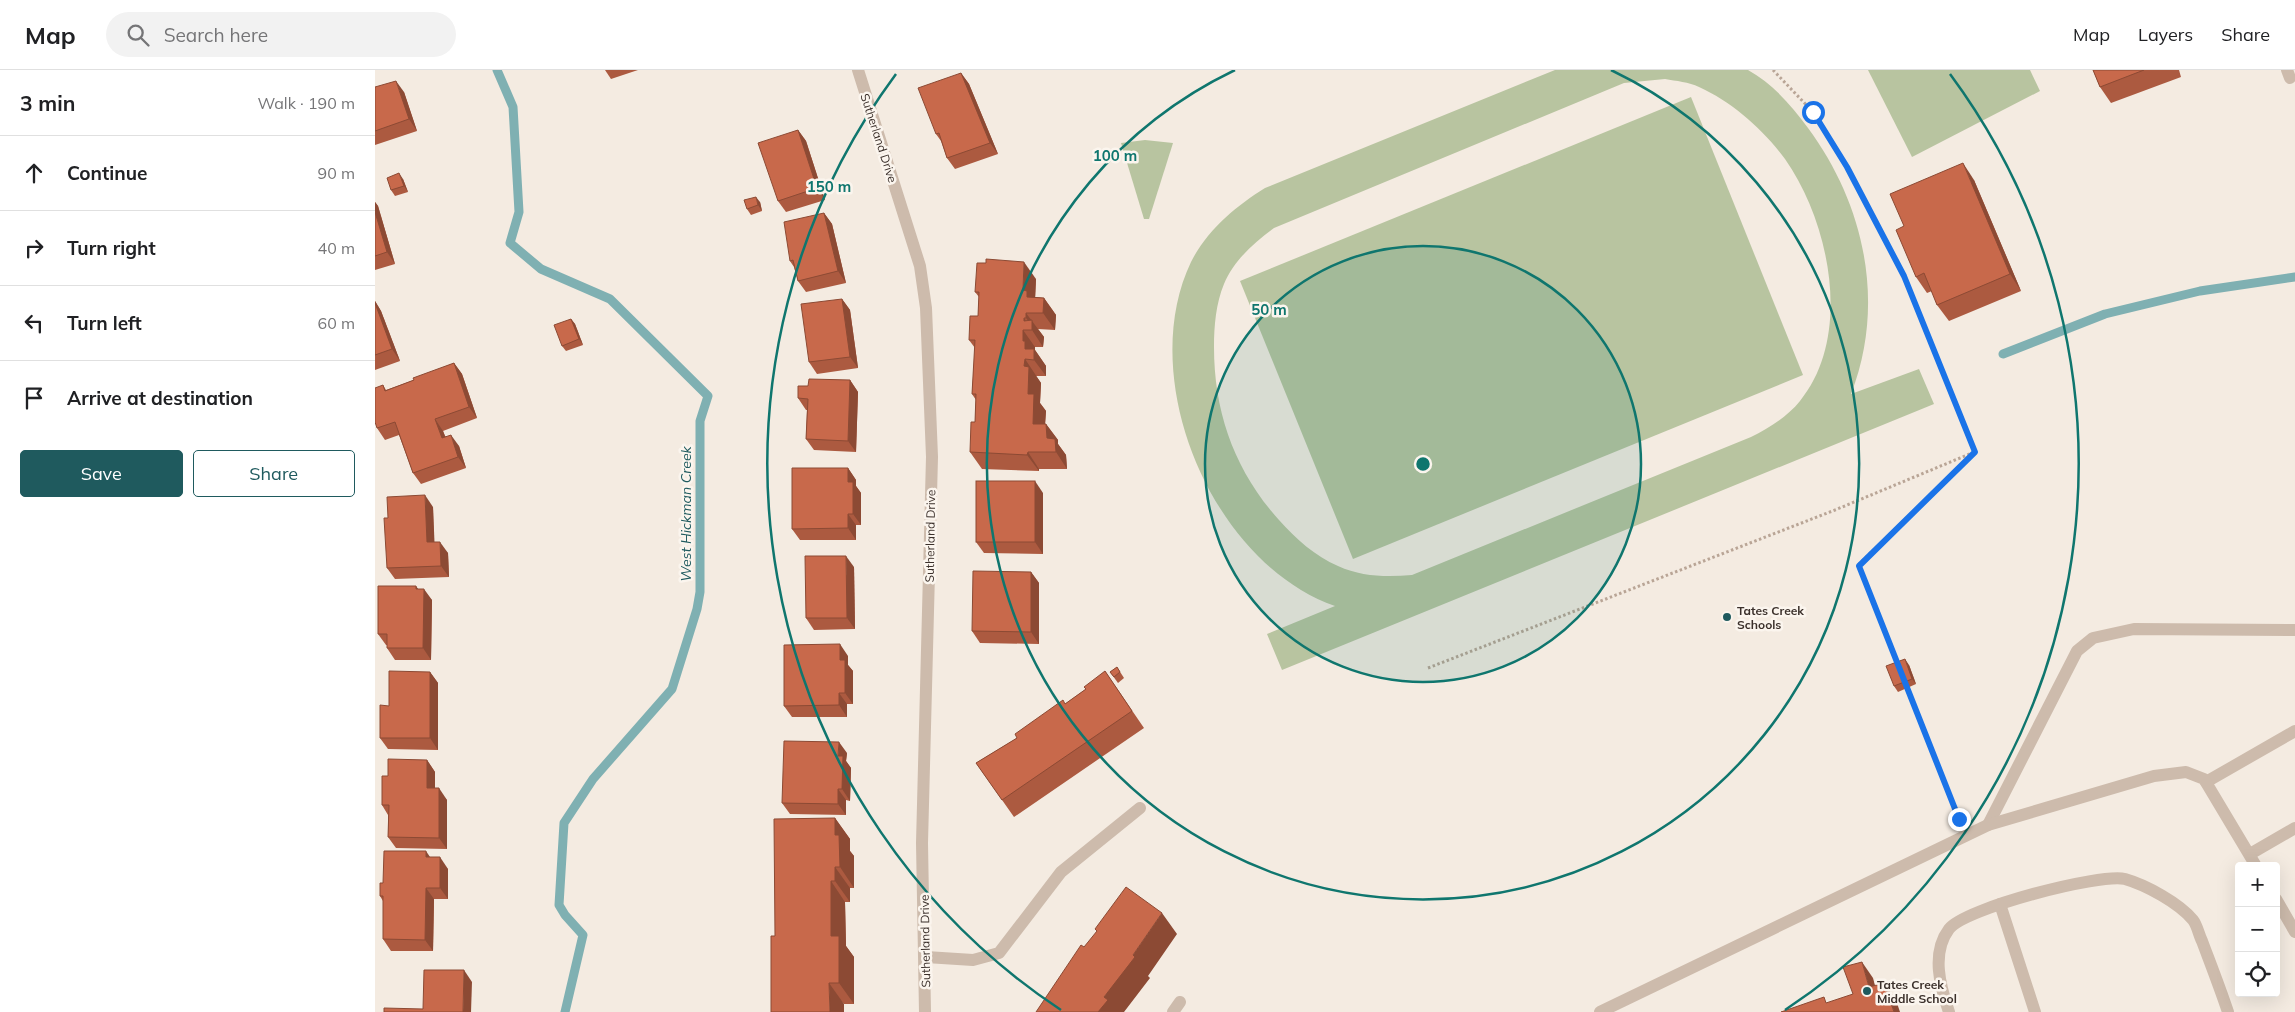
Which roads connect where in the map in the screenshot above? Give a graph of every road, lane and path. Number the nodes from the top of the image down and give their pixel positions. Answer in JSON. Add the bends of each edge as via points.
{"nodes":[{"id":1,"x":858,"y":70,"type":"edge"},
{"id":2,"x":1773,"y":70,"type":"edge"},
{"id":3,"x":1975,"y":452,"type":"junction"},
{"id":4,"x":2295,"y":630,"type":"edge"},
{"id":5,"x":1428,"y":668,"type":"dead end"},
{"id":6,"x":1902,"y":674,"type":"edge"},
{"id":7,"x":1905,"y":683,"type":"edge"},
{"id":8,"x":2295,"y":732,"type":"edge"},
{"id":9,"x":2206,"y":782,"type":"junction"},
{"id":10,"x":1140,"y":808,"type":"dead end"},
{"id":11,"x":1988,"y":824,"type":"junction"},
{"id":12,"x":2295,"y":828,"type":"edge"},
{"id":13,"x":2253,"y":860,"type":"edge"},
{"id":14,"x":2000,"y":904,"type":"junction"},
{"id":15,"x":2280,"y":906,"type":"edge"},
{"id":16,"x":2295,"y":932,"type":"edge"},
{"id":17,"x":926,"y":958,"type":"junction"},
{"id":18,"x":925,"y":1012,"type":"edge"},
{"id":19,"x":1600,"y":1012,"type":"edge"},
{"id":20,"x":1949,"y":1012,"type":"edge"},
{"id":21,"x":2035,"y":1012,"type":"edge"},
{"id":22,"x":2228,"y":1012,"type":"edge"}],
"edges":[{"from":1,"to":17,"type":"street","name":"Sutherland Drive","via":[[920,266],[926,308],[932,457],[922,844]]},
{"from":2,"to":3,"type":"path","via":[[1813,112],[1847,167],[1904,276]]},
{"from":3,"to":5,"type":"path","via":[[1835,510]]},
{"from":3,"to":6,"type":"path","via":[[1859,566]]},
{"from":4,"to":11,"type":"street","via":[[2133,629],[2093,638],[2077,651]]},
{"from":7,"to":11,"type":"path","via":[[1959,819]]},
{"from":8,"to":9,"type":"street"},
{"from":9,"to":11,"type":"street","via":[[2186,772],[2154,776]]},
{"from":9,"to":13,"type":"street"},
{"from":10,"to":17,"type":"street","via":[[1061,872],[999,953],[973,960]]},
{"from":11,"to":19,"type":"street"},
{"from":12,"to":13,"type":"street"},
{"from":14,"to":20,"type":"street","via":[[1966,917],[1950,928],[1938,952],[1941,989]]},
{"from":14,"to":21,"type":"street"},
{"from":14,"to":22,"type":"street","via":[[2083,883],[2124,879],[2167,898],[2193,921]]},
{"from":15,"to":16,"type":"street"},
{"from":17,"to":18,"type":"street","name":"Sutherland Drive"}]}
